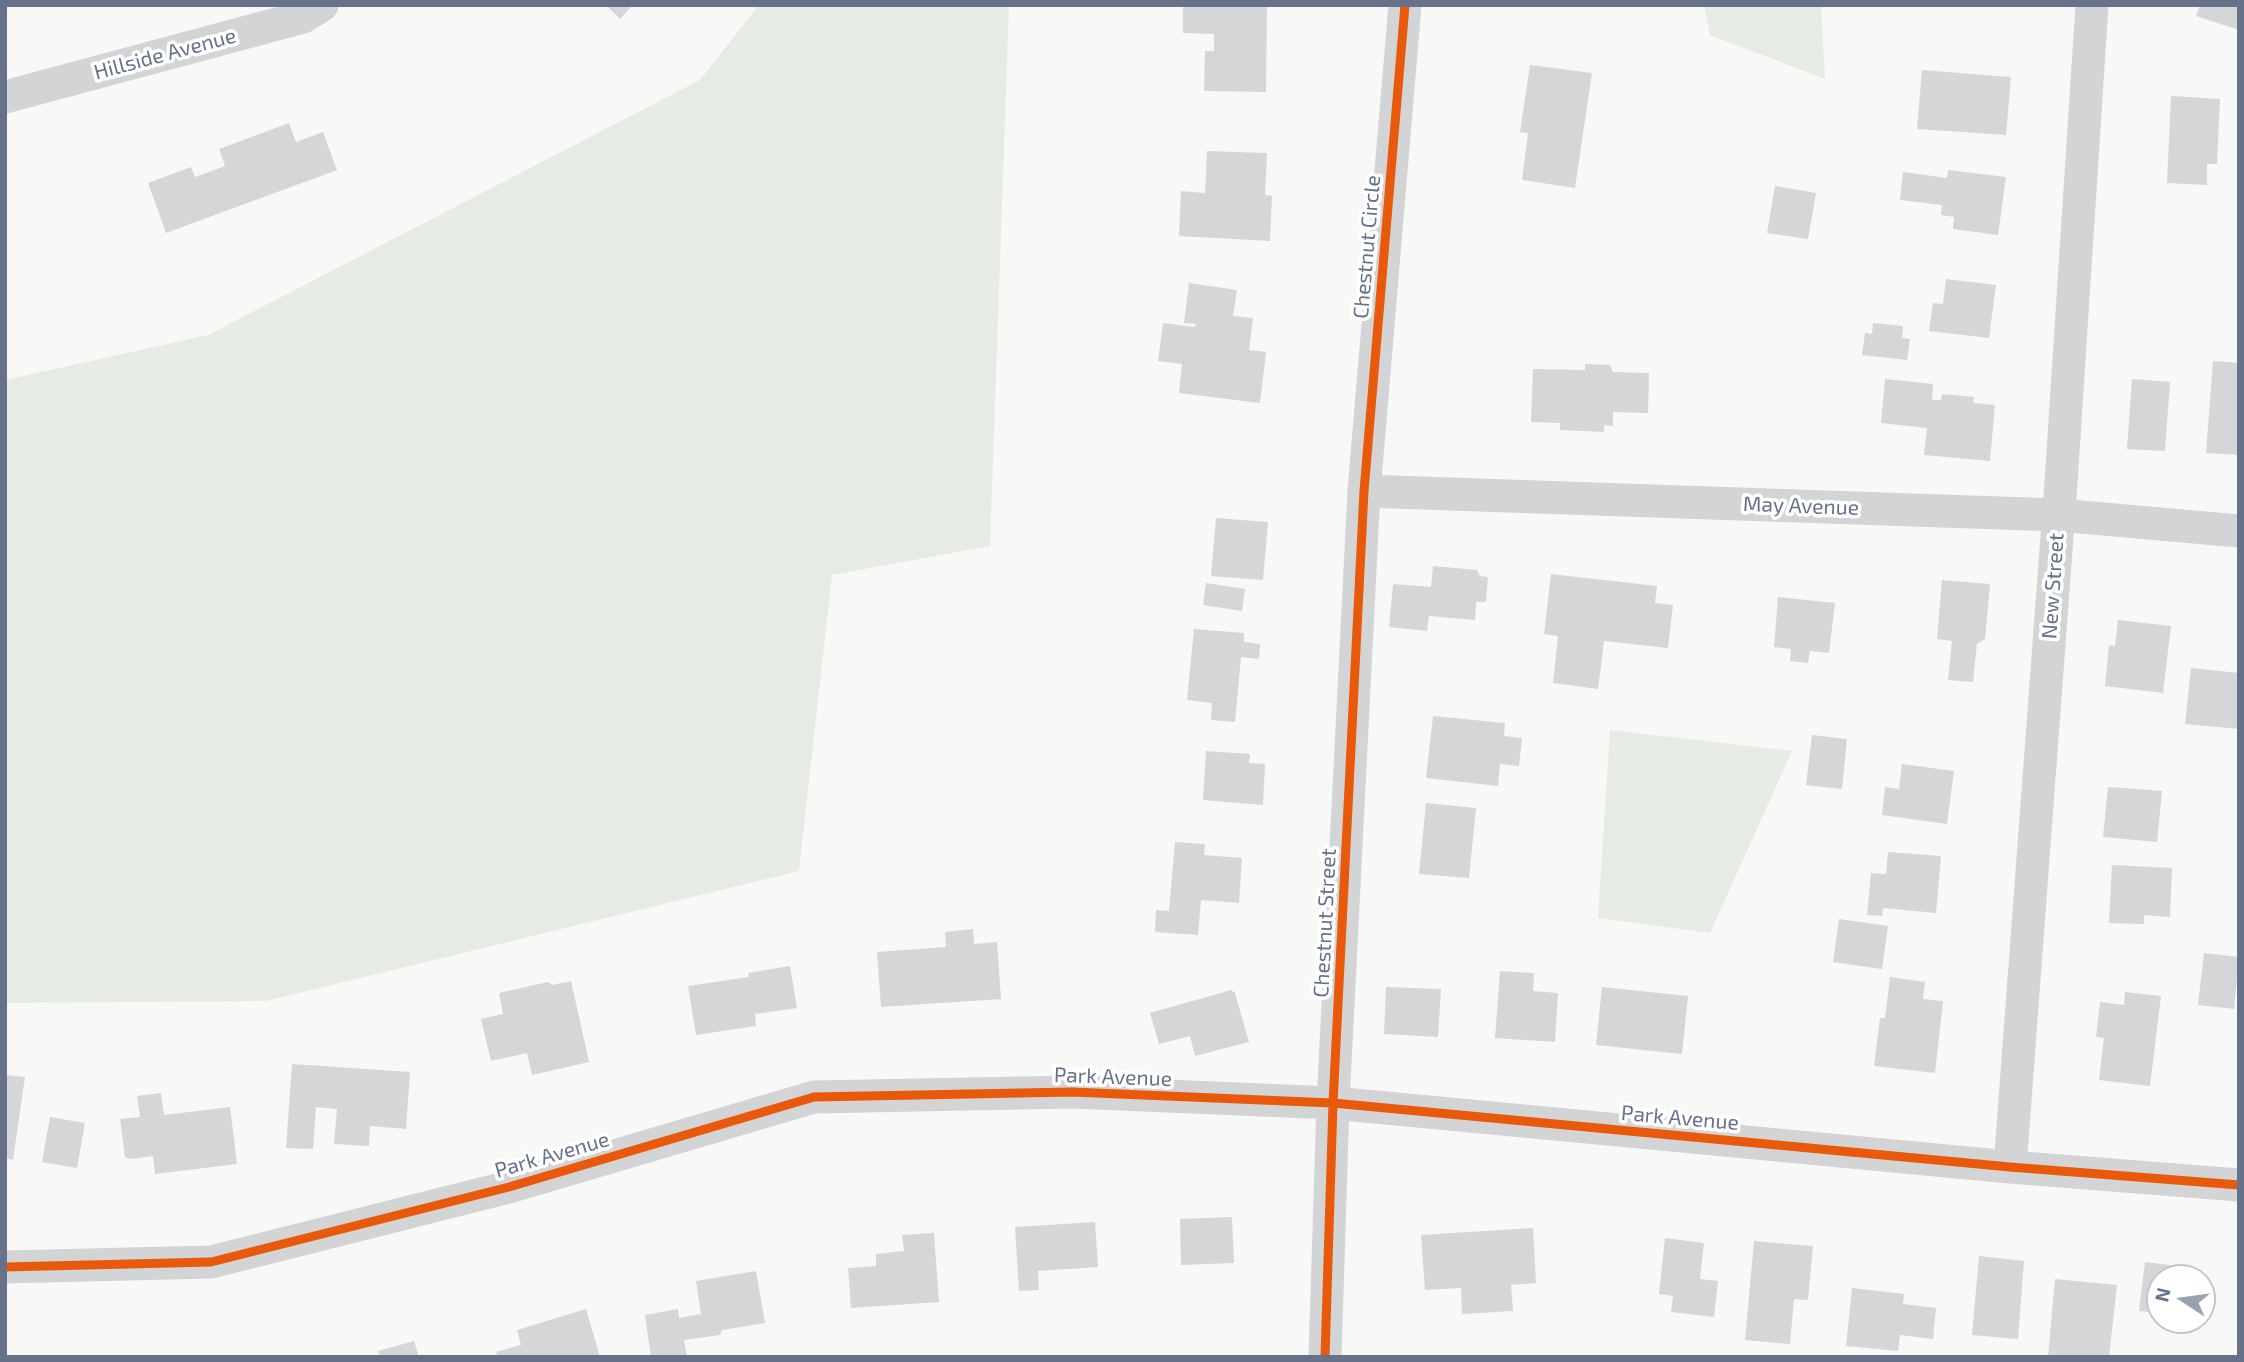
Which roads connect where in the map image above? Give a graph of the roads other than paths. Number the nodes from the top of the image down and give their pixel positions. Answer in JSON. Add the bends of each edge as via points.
{"nodes":[{"id":1,"x":322,"y":5,"type":"edge"},
{"id":2,"x":1405,"y":5,"type":"edge"},
{"id":3,"x":2092,"y":5,"type":"edge"},
{"id":4,"x":5,"y":97,"type":"edge"},
{"id":5,"x":1364,"y":491,"type":"junction"},
{"id":6,"x":2059,"y":515,"type":"junction"},
{"id":7,"x":2239,"y":531,"type":"edge"},
{"id":8,"x":1333,"y":1103,"type":"junction"},
{"id":9,"x":2010,"y":1167,"type":"junction"},
{"id":10,"x":2239,"y":1185,"type":"edge"},
{"id":11,"x":5,"y":1267,"type":"edge"},
{"id":12,"x":1325,"y":1357,"type":"edge"}],
"edges":[{"from":1,"to":4,"type":"street","name":"Hillside Avenue","via":[[303,17]]},
{"from":2,"to":5,"type":"street","name":"Chestnut Circle"},
{"from":3,"to":6,"type":"street","name":"New Street"},
{"from":5,"to":6,"type":"street","name":"May Avenue"},
{"from":5,"to":8,"type":"street","name":"Chestnut Street"},
{"from":6,"to":7,"type":"street","name":"May Avenue"},
{"from":6,"to":9,"type":"street","name":"New Street"},
{"from":8,"to":9,"type":"street","name":"Park Avenue"},
{"from":8,"to":11,"type":"street","name":"Park Avenue","via":[[1072,1092],[814,1097],[509,1186],[211,1262]]},
{"from":8,"to":12,"type":"street","name":"Chestnut Street"},
{"from":9,"to":10,"type":"street","name":"Park Avenue"}]}
